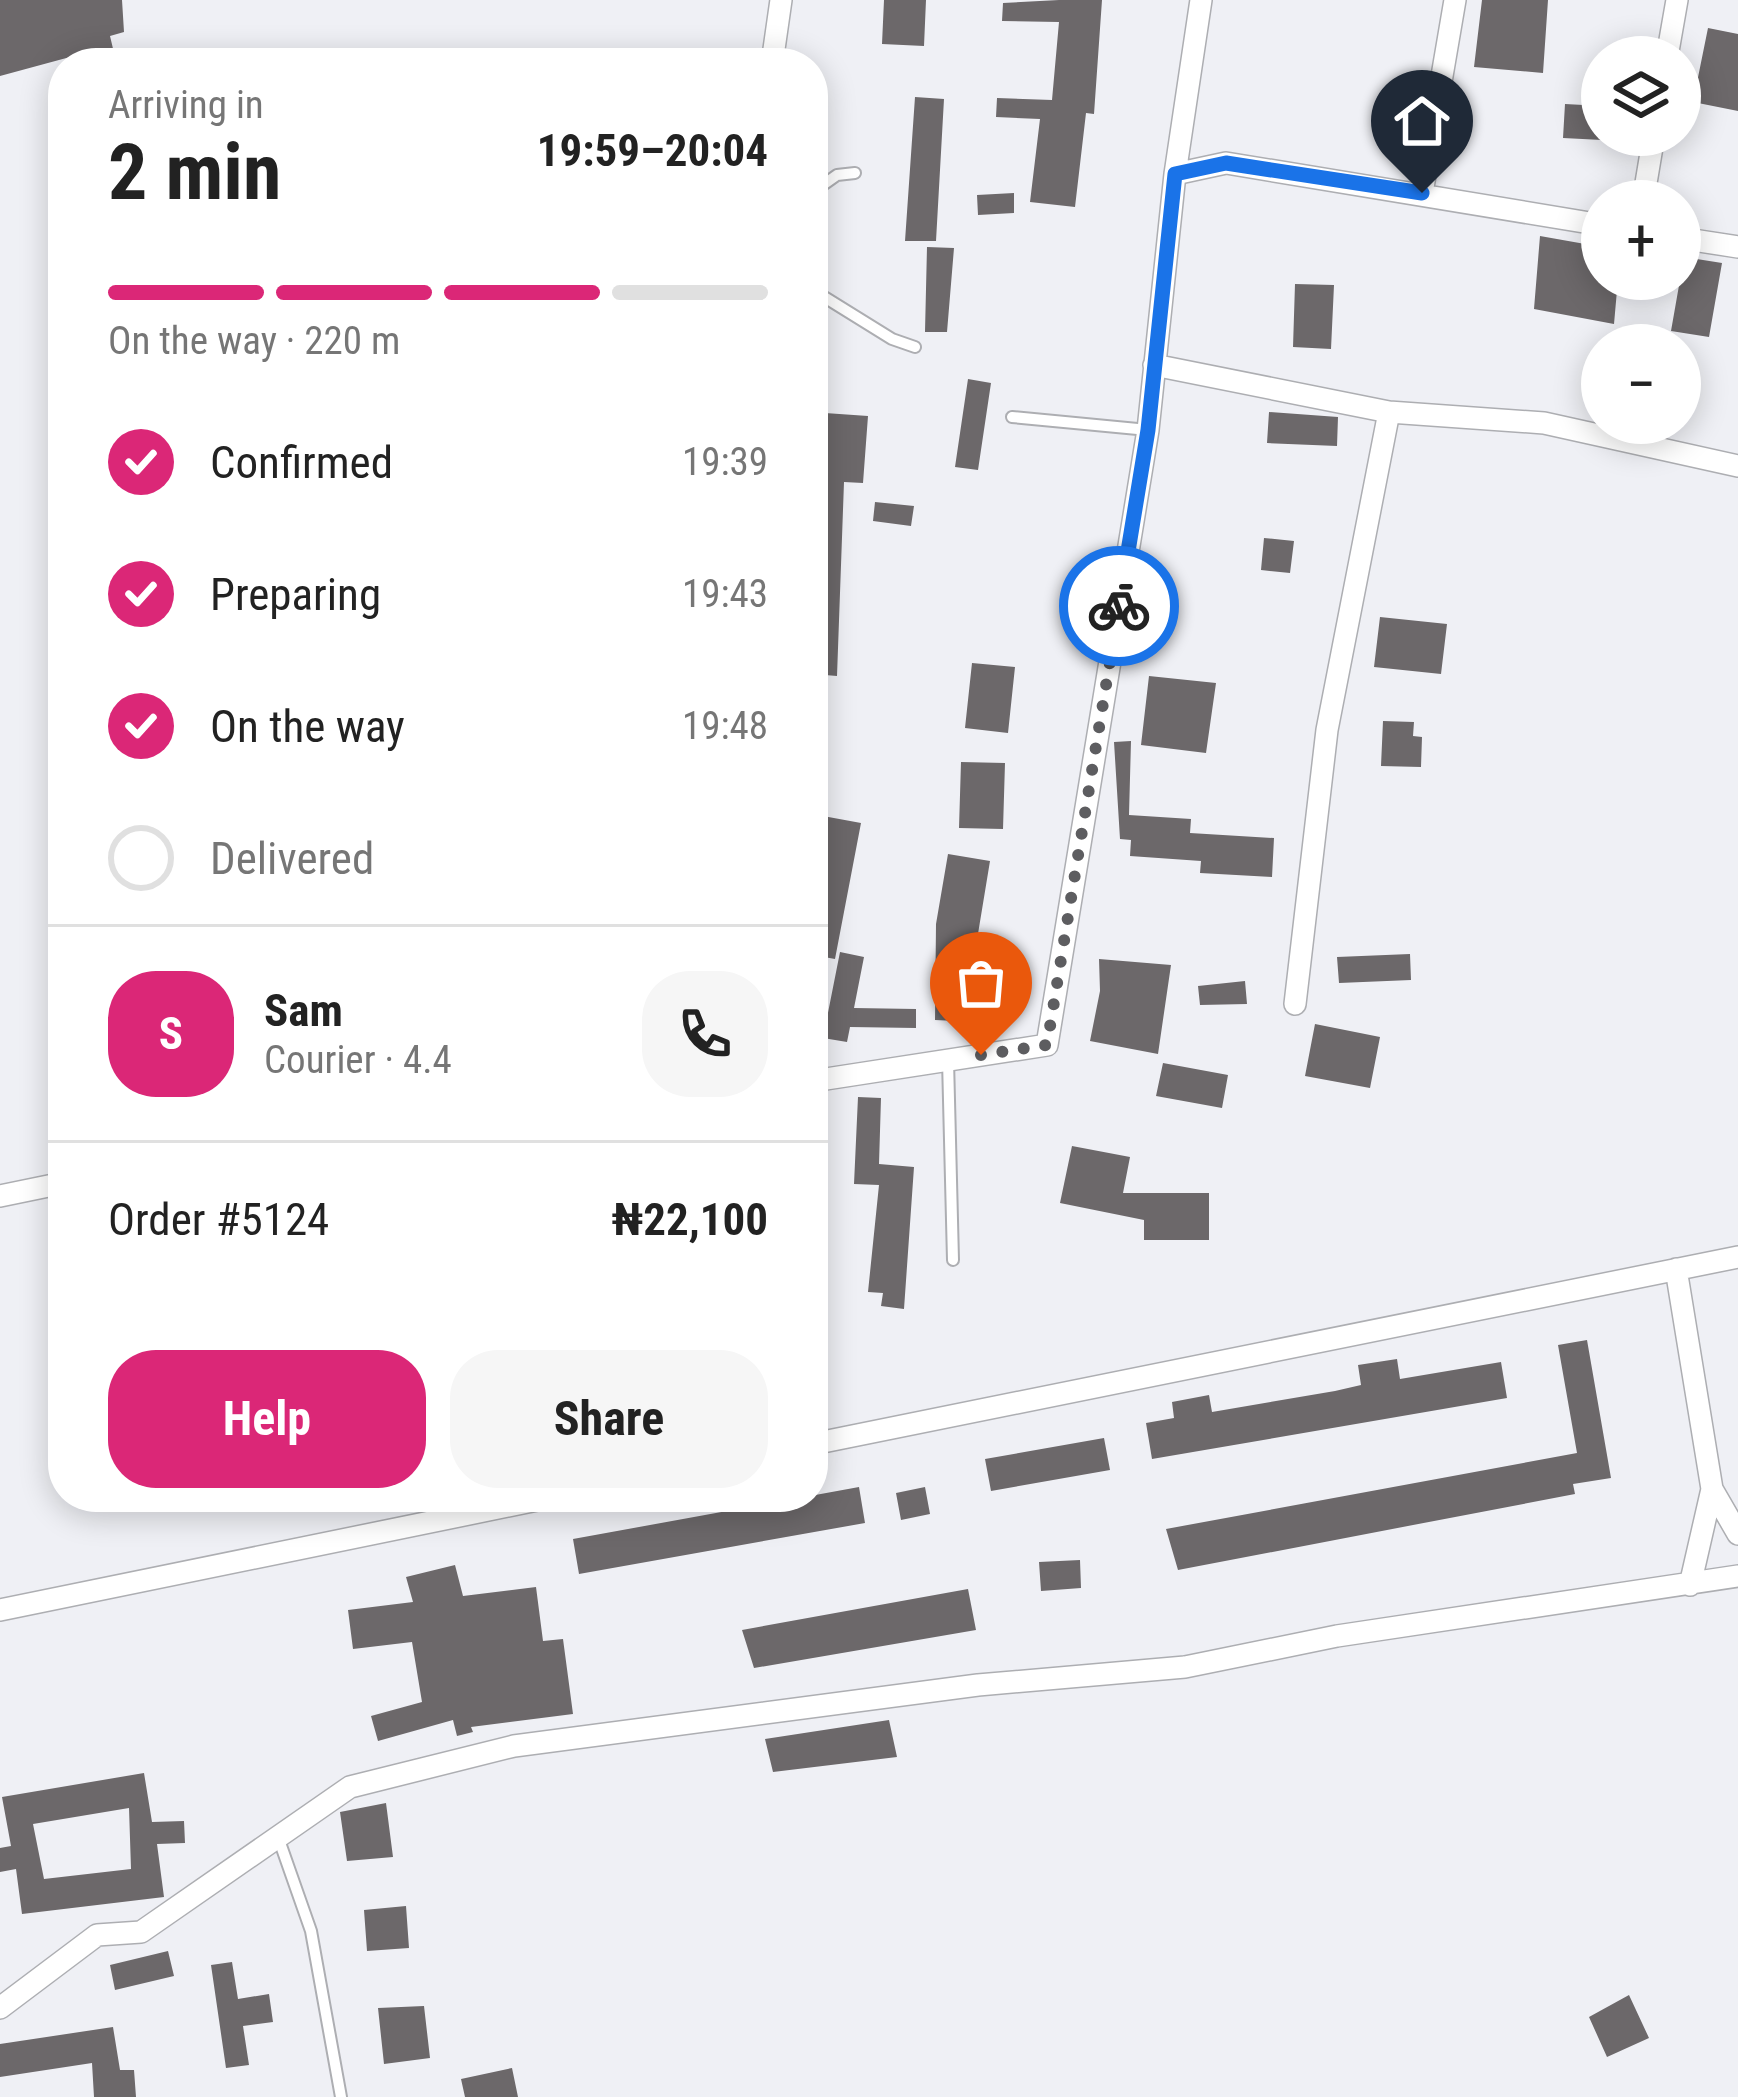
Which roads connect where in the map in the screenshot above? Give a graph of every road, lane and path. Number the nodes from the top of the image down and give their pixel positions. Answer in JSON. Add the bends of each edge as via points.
{"nodes":[{"id":1,"x":782,"y":0,"type":"edge"},
{"id":2,"x":1201,"y":0,"type":"edge"},
{"id":3,"x":1455,"y":0,"type":"edge"},
{"id":4,"x":1677,"y":0,"type":"edge"},
{"id":5,"x":1671,"y":36,"type":"edge"},
{"id":6,"x":774,"y":48,"type":"edge"},
{"id":7,"x":855,"y":173,"type":"dead end"},
{"id":8,"x":1175,"y":174,"type":"junction"},
{"id":9,"x":828,"y":181,"type":"edge"},
{"id":10,"x":1422,"y":193,"type":"junction"},
{"id":11,"x":1581,"y":221,"type":"edge"},
{"id":12,"x":1701,"y":242,"type":"edge"},
{"id":13,"x":1738,"y":248,"type":"edge"},
{"id":14,"x":828,"y":299,"type":"edge"},
{"id":15,"x":915,"y":347,"type":"dead end"},
{"id":16,"x":1154,"y":365,"type":"junction"},
{"id":17,"x":1389,"y":412,"type":"junction"},
{"id":18,"x":1012,"y":417,"type":"dead end"},
{"id":19,"x":1148,"y":430,"type":"junction"},
{"id":20,"x":1738,"y":466,"type":"edge"},
{"id":21,"x":1295,"y":1004,"type":"dead end"},
{"id":22,"x":948,"y":1060,"type":"junction"},
{"id":23,"x":828,"y":1079,"type":"edge"},
{"id":24,"x":48,"y":1186,"type":"edge"},
{"id":25,"x":0,"y":1196,"type":"edge"},
{"id":26,"x":1738,"y":1257,"type":"edge"},
{"id":27,"x":953,"y":1260,"type":"dead end"},
{"id":28,"x":1676,"y":1269,"type":"junction"},
{"id":29,"x":828,"y":1441,"type":"edge"},
{"id":30,"x":1712,"y":1489,"type":"junction"},
{"id":31,"x":479,"y":1512,"type":"edge"},
{"id":32,"x":1738,"y":1534,"type":"edge"},
{"id":33,"x":1738,"y":1576,"type":"edge"},
{"id":34,"x":1690,"y":1585,"type":"junction"},
{"id":35,"x":0,"y":1610,"type":"edge"},
{"id":36,"x":278,"y":1837,"type":"junction"},
{"id":37,"x":0,"y":2008,"type":"edge"},
{"id":38,"x":341,"y":2097,"type":"edge"}],
"edges":[{"from":1,"to":6,"type":"street"},
{"from":2,"to":8,"type":"street"},
{"from":3,"to":10,"type":"street"},
{"from":4,"to":5,"type":"street"},
{"from":7,"to":9,"type":"lane"},
{"from":8,"to":10,"type":"street","via":[[1226,163]]},
{"from":8,"to":16,"type":"street"},
{"from":10,"to":11,"type":"street"},
{"from":12,"to":13,"type":"street"},
{"from":14,"to":15,"type":"lane"},
{"from":16,"to":17,"type":"street"},
{"from":16,"to":19,"type":"street"},
{"from":17,"to":20,"type":"street","via":[[1544,423]]},
{"from":17,"to":21,"type":"street","via":[[1327,730]]},
{"from":18,"to":19,"type":"lane"},
{"from":19,"to":22,"type":"street","via":[[1047,1045]]},
{"from":22,"to":23,"type":"street"},
{"from":22,"to":27,"type":"lane"},
{"from":24,"to":25,"type":"street"},
{"from":26,"to":28,"type":"street"},
{"from":28,"to":29,"type":"street"},
{"from":28,"to":30,"type":"street"},
{"from":30,"to":32,"type":"street"},
{"from":30,"to":34,"type":"street"},
{"from":31,"to":35,"type":"street"},
{"from":33,"to":34,"type":"street"},
{"from":34,"to":36,"type":"street","via":[[1185,1666],[514,1746],[350,1787]]},
{"from":36,"to":37,"type":"street","via":[[141,1932],[97,1935]]},
{"from":36,"to":38,"type":"lane","via":[[316,1954]]}]}
